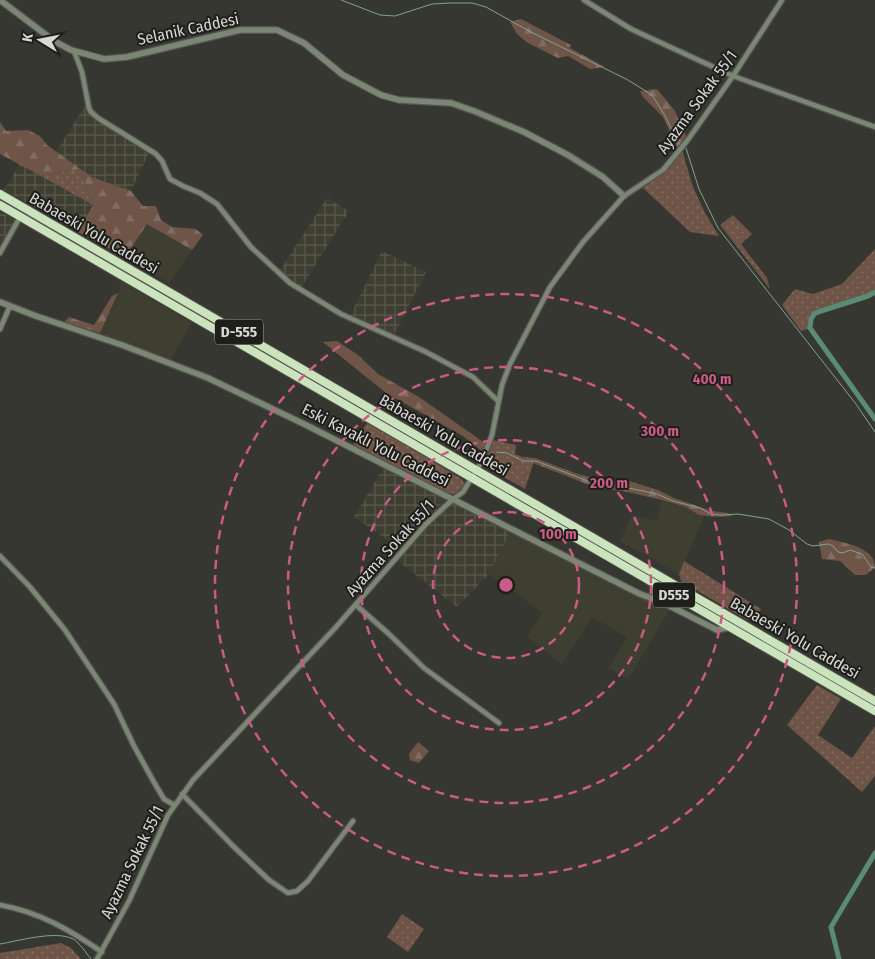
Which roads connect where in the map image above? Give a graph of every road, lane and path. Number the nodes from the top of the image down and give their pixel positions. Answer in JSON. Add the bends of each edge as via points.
{"nodes":[{"id":1,"x":0,"y":0,"type":"edge"},
{"id":2,"x":584,"y":0,"type":"edge"},
{"id":3,"x":782,"y":0,"type":"edge"},
{"id":4,"x":74,"y":51,"type":"junction"},
{"id":5,"x":733,"y":76,"type":"junction"},
{"id":6,"x":875,"y":128,"type":"edge"},
{"id":7,"x":0,"y":194,"type":"edge"},
{"id":8,"x":624,"y":196,"type":"junction"},
{"id":9,"x":0,"y":205,"type":"edge"},
{"id":10,"x":20,"y":217,"type":"junction"},
{"id":11,"x":0,"y":254,"type":"edge"},
{"id":12,"x":0,"y":302,"type":"edge"},
{"id":13,"x":10,"y":306,"type":"junction"},
{"id":14,"x":0,"y":328,"type":"edge"},
{"id":15,"x":498,"y":401,"type":"junction"},
{"id":16,"x":478,"y":470,"type":"junction"},
{"id":17,"x":473,"y":478,"type":"junction"},
{"id":18,"x":452,"y":500,"type":"junction"},
{"id":19,"x":0,"y":556,"type":"edge"},
{"id":20,"x":356,"y":605,"type":"junction"},
{"id":21,"x":730,"y":627,"type":"junction"},
{"id":22,"x":875,"y":701,"type":"edge"},
{"id":23,"x":875,"y":711,"type":"edge"},
{"id":24,"x":499,"y":723,"type":"dead end"},
{"id":25,"x":182,"y":794,"type":"junction"},
{"id":26,"x":174,"y":805,"type":"junction"},
{"id":27,"x":353,"y":821,"type":"dead end"},
{"id":28,"x":0,"y":905,"type":"edge"},
{"id":29,"x":102,"y":952,"type":"junction"},
{"id":30,"x":98,"y":959,"type":"edge"}],
"edges":[{"from":1,"to":4,"type":"street","name":"Selanik Caddesi","via":[[54,41]]},
{"from":2,"to":5,"type":"street","via":[[631,29]]},
{"from":3,"to":5,"type":"street","name":"Ayazma Sokak 55/1"},
{"from":4,"to":8,"type":"street","name":"Selanik Caddesi","via":[[104,59],[240,30],[277,30],[304,43],[343,75],[381,95],[399,100],[451,103],[524,132],[603,177]]},
{"from":4,"to":15,"type":"street","via":[[91,112],[156,154],[174,182],[217,204],[250,247],[288,281],[341,314],[467,374]]},
{"from":5,"to":6,"type":"street"},
{"from":5,"to":8,"type":"street","name":"Ayazma Sokak 55/1","via":[[663,170]]},
{"from":7,"to":16,"type":"highway","name":"Babaeski Yolu Caddesi","number":"D-555"},
{"from":8,"to":15,"type":"street","name":"Ayazma Sokak 55/1","via":[[550,287],[510,364]]},
{"from":9,"to":10,"type":"highway","name":"Babaeski Yolu Caddesi","number":"D-555"},
{"from":10,"to":11,"type":"street"},
{"from":10,"to":17,"type":"highway","name":"Babaeski Yolu Caddesi","number":"D-555"},
{"from":12,"to":13,"type":"street","name":"Eski Kavaklı Yolu Caddesi"},
{"from":13,"to":14,"type":"street"},
{"from":13,"to":18,"type":"street","name":"Eski Kavaklı Yolu Caddesi","via":[[200,374]]},
{"from":15,"to":16,"type":"street","name":"Ayazma Sokak 55/1","via":[[492,435]]},
{"from":16,"to":17,"type":"street","name":"Ayazma Sokak 55/1"},
{"from":16,"to":22,"type":"highway","name":"Babaeski Yolu Caddesi","number":"D555"},
{"from":17,"to":18,"type":"street","name":"Ayazma Sokak 55/1"},
{"from":17,"to":21,"type":"highway","name":"Babaeski Yolu Caddesi","number":"D555"},
{"from":18,"to":20,"type":"street","name":"Ayazma Sokak 55/1","via":[[426,524]]},
{"from":18,"to":21,"type":"street","name":"Eski Kavaklı Yolu Caddesi","via":[[718,630]]},
{"from":19,"to":26,"type":"street","via":[[65,630],[114,704],[159,791]]},
{"from":20,"to":24,"type":"street","via":[[424,668]]},
{"from":20,"to":25,"type":"street","name":"Ayazma Sokak 55/1"},
{"from":21,"to":23,"type":"highway","name":"Babaeski Yolu Caddesi","number":"D555"},
{"from":25,"to":26,"type":"street","name":"Ayazma Sokak 55/1"},
{"from":25,"to":27,"type":"street","via":[[269,880],[288,893],[297,891],[308,882]]},
{"from":26,"to":29,"type":"street","name":"Ayazma Sokak 55/1"},
{"from":28,"to":29,"type":"street","via":[[48,919]]},
{"from":29,"to":30,"type":"street","name":"Ayazma Sokak 55/1"}]}
